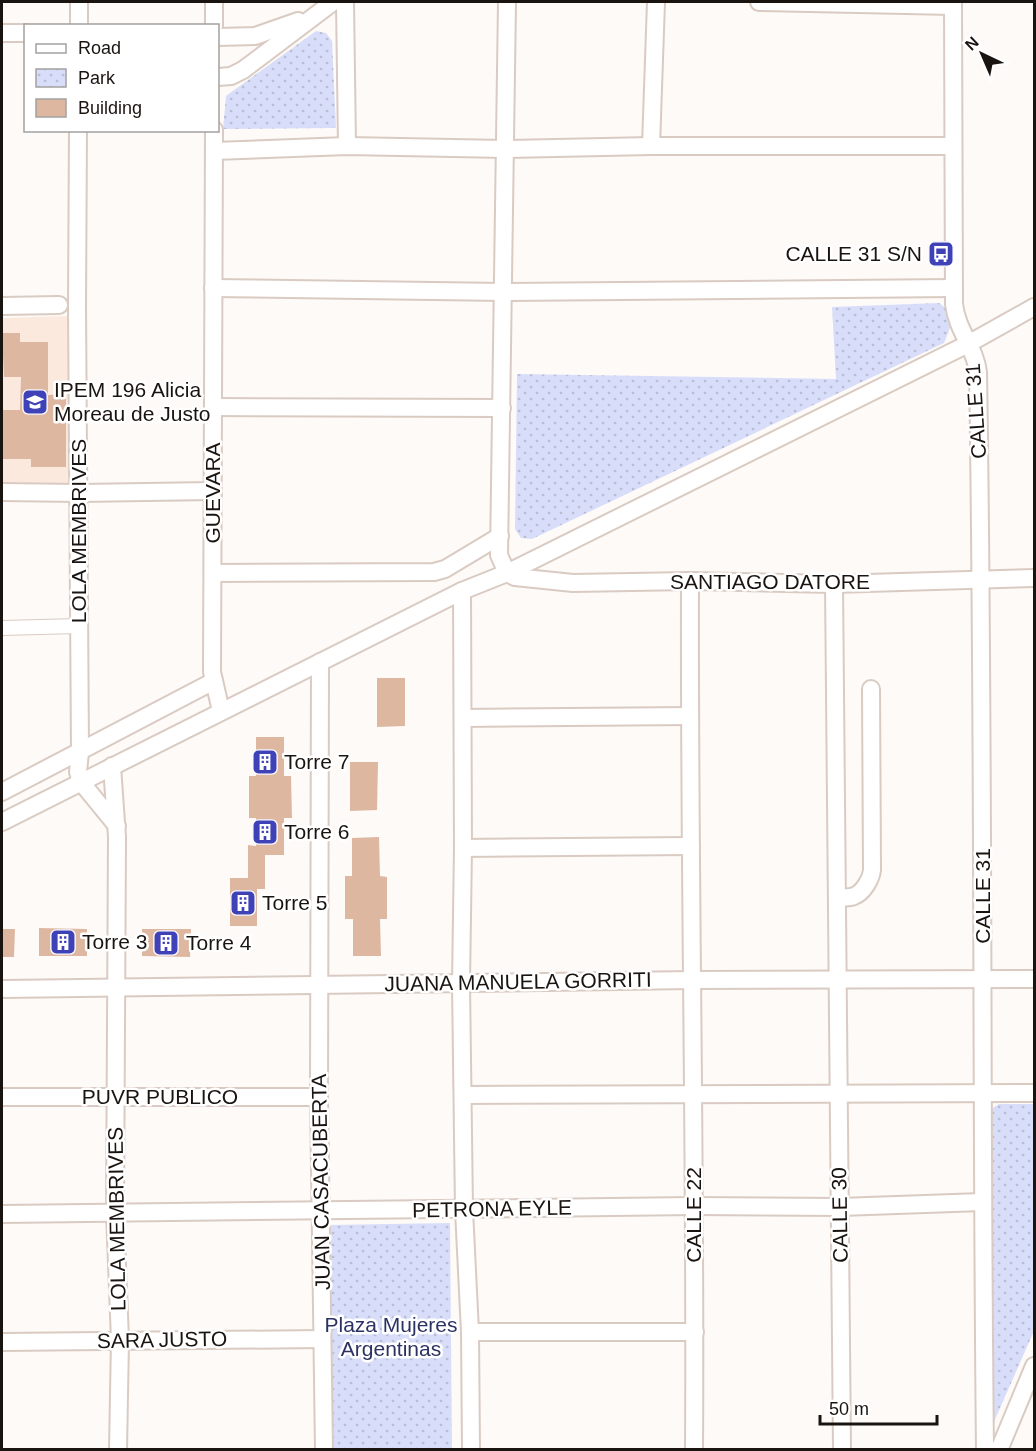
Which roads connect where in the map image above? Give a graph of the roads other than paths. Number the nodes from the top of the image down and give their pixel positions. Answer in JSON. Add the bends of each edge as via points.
{"nodes":[{"id":1,"x":80,"y":2,"type":"edge"},
{"id":2,"x":214,"y":2,"type":"edge"},
{"id":3,"x":333,"y":2,"type":"edge"},
{"id":4,"x":345,"y":2,"type":"edge"},
{"id":5,"x":507,"y":2,"type":"edge"},
{"id":6,"x":656,"y":2,"type":"edge"},
{"id":7,"x":759,"y":2,"type":"edge"},
{"id":8,"x":953,"y":4,"type":"edge"},
{"id":9,"x":311,"y":18,"type":"junction"},
{"id":10,"x":79,"y":24,"type":"edge"},
{"id":11,"x":214,"y":24,"type":"edge"},
{"id":12,"x":2,"y":33,"type":"edge"},
{"id":13,"x":24,"y":33,"type":"edge"},
{"id":14,"x":219,"y":37,"type":"edge"},
{"id":15,"x":219,"y":77,"type":"edge"},
{"id":16,"x":78,"y":132,"type":"edge"},
{"id":17,"x":214,"y":132,"type":"edge"},
{"id":18,"x":347,"y":146,"type":"junction"},
{"id":19,"x":651,"y":146,"type":"junction"},
{"id":20,"x":953,"y":146,"type":"junction"},
{"id":21,"x":505,"y":149,"type":"junction"},
{"id":22,"x":214,"y":151,"type":"junction"},
{"id":23,"x":213,"y":288,"type":"junction"},
{"id":24,"x":954,"y":288,"type":"junction"},
{"id":25,"x":504,"y":292,"type":"junction"},
{"id":26,"x":59,"y":305,"type":"dead end"},
{"id":27,"x":2,"y":306,"type":"edge"},
{"id":28,"x":1035,"y":307,"type":"edge"},
{"id":29,"x":968,"y":344,"type":"junction"},
{"id":30,"x":213,"y":406,"type":"junction"},
{"id":31,"x":502,"y":408,"type":"junction"},
{"id":32,"x":213,"y":491,"type":"junction"},
{"id":33,"x":2,"y":492,"type":"edge"},
{"id":34,"x":79,"y":493,"type":"junction"},
{"id":35,"x":500,"y":536,"type":"junction"},
{"id":36,"x":214,"y":573,"type":"junction"},
{"id":37,"x":507,"y":573,"type":"junction"},
{"id":38,"x":1035,"y":578,"type":"edge"},
{"id":39,"x":981,"y":579,"type":"junction"},
{"id":40,"x":690,"y":581,"type":"junction"},
{"id":41,"x":834,"y":584,"type":"junction"},
{"id":42,"x":462,"y":591,"type":"junction"},
{"id":43,"x":79,"y":626,"type":"junction"},
{"id":44,"x":2,"y":628,"type":"edge"},
{"id":45,"x":320,"y":662,"type":"junction"},
{"id":46,"x":214,"y":681,"type":"junction"},
{"id":47,"x":871,"y":689,"type":"dead end"},
{"id":48,"x":221,"y":711,"type":"junction"},
{"id":49,"x":690,"y":716,"type":"junction"},
{"id":50,"x":463,"y":718,"type":"junction"},
{"id":51,"x":80,"y":752,"type":"junction"},
{"id":52,"x":112,"y":766,"type":"junction"},
{"id":53,"x":81,"y":782,"type":"junction"},
{"id":54,"x":2,"y":792,"type":"edge"},
{"id":55,"x":2,"y":822,"type":"edge"},
{"id":56,"x":117,"y":826,"type":"junction"},
{"id":57,"x":691,"y":846,"type":"junction"},
{"id":58,"x":463,"y":848,"type":"junction"},
{"id":59,"x":838,"y":898,"type":"junction"},
{"id":60,"x":983,"y":979,"type":"junction"},
{"id":61,"x":1035,"y":979,"type":"edge"},
{"id":62,"x":693,"y":980,"type":"junction"},
{"id":63,"x":839,"y":980,"type":"junction"},
{"id":64,"x":461,"y":983,"type":"junction"},
{"id":65,"x":320,"y":986,"type":"junction"},
{"id":66,"x":115,"y":988,"type":"junction"},
{"id":67,"x":2,"y":989,"type":"edge"},
{"id":68,"x":1035,"y":1093,"type":"edge"},
{"id":69,"x":838,"y":1094,"type":"junction"},
{"id":70,"x":983,"y":1094,"type":"junction"},
{"id":71,"x":463,"y":1095,"type":"junction"},
{"id":72,"x":693,"y":1095,"type":"junction"},
{"id":73,"x":116,"y":1096,"type":"junction"},
{"id":74,"x":2,"y":1097,"type":"edge"},
{"id":75,"x":319,"y":1097,"type":"junction"},
{"id":76,"x":982,"y":1202,"type":"junction"},
{"id":77,"x":694,"y":1206,"type":"junction"},
{"id":78,"x":840,"y":1207,"type":"junction"},
{"id":79,"x":464,"y":1210,"type":"junction"},
{"id":80,"x":321,"y":1211,"type":"junction"},
{"id":81,"x":115,"y":1213,"type":"junction"},
{"id":82,"x":2,"y":1214,"type":"edge"},
{"id":83,"x":470,"y":1332,"type":"junction"},
{"id":84,"x":695,"y":1332,"type":"junction"},
{"id":85,"x":322,"y":1339,"type":"junction"},
{"id":86,"x":120,"y":1340,"type":"junction"},
{"id":87,"x":2,"y":1342,"type":"edge"},
{"id":88,"x":1035,"y":1366,"type":"edge"},
{"id":89,"x":118,"y":1449,"type":"edge"},
{"id":90,"x":324,"y":1449,"type":"edge"},
{"id":91,"x":471,"y":1449,"type":"edge"},
{"id":92,"x":694,"y":1449,"type":"edge"},
{"id":93,"x":842,"y":1449,"type":"edge"},
{"id":94,"x":985,"y":1449,"type":"edge"},
{"id":95,"x":999,"y":1449,"type":"edge"}],
"edges":[{"from":1,"to":10,"type":"street"},
{"from":2,"to":11,"type":"street"},
{"from":3,"to":9,"type":"street"},
{"from":4,"to":18,"type":"street"},
{"from":5,"to":21,"type":"street"},
{"from":6,"to":19,"type":"street"},
{"from":7,"to":8,"type":"street"},
{"from":8,"to":20,"type":"street","name":"CALLE 31"},
{"from":9,"to":14,"type":"street","via":[[255,36]]},
{"from":9,"to":15,"type":"street","via":[[243,70]]},
{"from":12,"to":13,"type":"street"},
{"from":16,"to":34,"type":"street","name":"LOLA MEMBRIVES"},
{"from":17,"to":22,"type":"street","name":"GUEVARA"},
{"from":18,"to":21,"type":"street"},
{"from":18,"to":22,"type":"street"},
{"from":19,"to":20,"type":"street"},
{"from":19,"to":21,"type":"street"},
{"from":20,"to":24,"type":"street","name":"CALLE 31"},
{"from":21,"to":25,"type":"street"},
{"from":22,"to":23,"type":"street","name":"GUEVARA"},
{"from":23,"to":25,"type":"street"},
{"from":23,"to":30,"type":"street","name":"GUEVARA"},
{"from":24,"to":25,"type":"street"},
{"from":24,"to":29,"type":"street","name":"CALLE 31","via":[[955,316]]},
{"from":25,"to":31,"type":"street"},
{"from":26,"to":27,"type":"street"},
{"from":28,"to":29,"type":"street"},
{"from":29,"to":37,"type":"street"},
{"from":29,"to":39,"type":"street","name":"CALLE 31","via":[[978,372]]},
{"from":30,"to":31,"type":"street"},
{"from":30,"to":32,"type":"street","name":"GUEVARA"},
{"from":31,"to":35,"type":"street"},
{"from":32,"to":34,"type":"street"},
{"from":32,"to":36,"type":"street","name":"GUEVARA"},
{"from":33,"to":34,"type":"street"},
{"from":34,"to":43,"type":"street","name":"LOLA MEMBRIVES"},
{"from":35,"to":36,"type":"street","via":[[434,572]]},
{"from":35,"to":37,"type":"street","via":[[499,555]]},
{"from":36,"to":46,"type":"street","name":"GUEVARA"},
{"from":37,"to":40,"type":"street","name":"SANTIAGO DATORE","via":[[573,583]]},
{"from":37,"to":42,"type":"street"},
{"from":38,"to":39,"type":"street","name":"SANTIAGO DATORE"},
{"from":39,"to":41,"type":"street","name":"SANTIAGO DATORE"},
{"from":39,"to":60,"type":"street","name":"CALLE 31"},
{"from":40,"to":41,"type":"street","name":"SANTIAGO DATORE"},
{"from":40,"to":49,"type":"street","name":"CALLE 22"},
{"from":41,"to":59,"type":"street","name":"CALLE 30"},
{"from":42,"to":45,"type":"street"},
{"from":42,"to":50,"type":"street"},
{"from":43,"to":44,"type":"street"},
{"from":43,"to":51,"type":"street","name":"LOLA MEMBRIVES"},
{"from":45,"to":48,"type":"street"},
{"from":45,"to":65,"type":"street","name":"JUAN CASACUBERTA"},
{"from":46,"to":48,"type":"street","name":"GUEVARA"},
{"from":46,"to":51,"type":"street"},
{"from":47,"to":59,"type":"street","via":[[871,878],[855,896]]},
{"from":48,"to":52,"type":"street"},
{"from":49,"to":50,"type":"street"},
{"from":49,"to":57,"type":"street","name":"CALLE 22"},
{"from":50,"to":58,"type":"street"},
{"from":51,"to":53,"type":"street","name":"LOLA MEMBRIVES"},
{"from":51,"to":54,"type":"street"},
{"from":52,"to":53,"type":"street"},
{"from":52,"to":56,"type":"street","name":"LOLA MEMBRIVES"},
{"from":53,"to":55,"type":"street"},
{"from":53,"to":56,"type":"street"},
{"from":56,"to":66,"type":"street","name":"LOLA MEMBRIVES"},
{"from":57,"to":58,"type":"street"},
{"from":57,"to":62,"type":"street","name":"CALLE 22"},
{"from":58,"to":64,"type":"street"},
{"from":59,"to":63,"type":"street","name":"CALLE 30"},
{"from":60,"to":61,"type":"street","name":"JUANA MANUELA GORRITI"},
{"from":60,"to":63,"type":"street","name":"JUANA MANUELA GORRITI"},
{"from":60,"to":70,"type":"street","name":"CALLE 31"},
{"from":62,"to":63,"type":"street","name":"JUANA MANUELA GORRITI"},
{"from":62,"to":64,"type":"street","name":"JUANA MANUELA GORRITI"},
{"from":62,"to":72,"type":"street","name":"CALLE 22"},
{"from":63,"to":69,"type":"street","name":"CALLE 30"},
{"from":64,"to":65,"type":"street","name":"JUANA MANUELA GORRITI"},
{"from":64,"to":71,"type":"street"},
{"from":65,"to":66,"type":"street","name":"JUANA MANUELA GORRITI"},
{"from":65,"to":75,"type":"street","name":"JUAN CASACUBERTA"},
{"from":66,"to":67,"type":"street","name":"JUANA MANUELA GORRITI"},
{"from":66,"to":73,"type":"street","name":"LOLA MEMBRIVES"},
{"from":68,"to":70,"type":"street"},
{"from":69,"to":70,"type":"street"},
{"from":69,"to":72,"type":"street"},
{"from":69,"to":78,"type":"street","name":"CALLE 30"},
{"from":70,"to":76,"type":"street","name":"CALLE 31"},
{"from":71,"to":72,"type":"street"},
{"from":71,"to":79,"type":"street"},
{"from":72,"to":77,"type":"street","name":"CALLE 22"},
{"from":73,"to":74,"type":"street","name":"PUVR PUBLICO"},
{"from":73,"to":75,"type":"street","name":"PUVR PUBLICO"},
{"from":73,"to":81,"type":"street","name":"LOLA MEMBRIVES"},
{"from":75,"to":80,"type":"street","name":"JUAN CASACUBERTA"},
{"from":76,"to":78,"type":"street","name":"PETRONA EYLE"},
{"from":76,"to":94,"type":"street","name":"CALLE 31"},
{"from":77,"to":78,"type":"street","name":"PETRONA EYLE"},
{"from":77,"to":79,"type":"street","name":"PETRONA EYLE"},
{"from":77,"to":84,"type":"street","name":"CALLE 22"},
{"from":78,"to":93,"type":"street","name":"CALLE 30"},
{"from":79,"to":80,"type":"street","name":"PETRONA EYLE"},
{"from":79,"to":83,"type":"street"},
{"from":80,"to":81,"type":"street","name":"PETRONA EYLE"},
{"from":80,"to":85,"type":"street","name":"JUAN CASACUBERTA"},
{"from":81,"to":82,"type":"street","name":"PETRONA EYLE"},
{"from":81,"to":86,"type":"street","name":"LOLA MEMBRIVES"},
{"from":83,"to":84,"type":"street"},
{"from":83,"to":91,"type":"street"},
{"from":84,"to":92,"type":"street","name":"CALLE 22"},
{"from":85,"to":86,"type":"street","name":"SARA JUSTO"},
{"from":85,"to":90,"type":"street","name":"JUAN CASACUBERTA"},
{"from":86,"to":87,"type":"street","name":"SARA JUSTO"},
{"from":86,"to":89,"type":"street","name":"LOLA MEMBRIVES"},
{"from":88,"to":95,"type":"street"}]}
